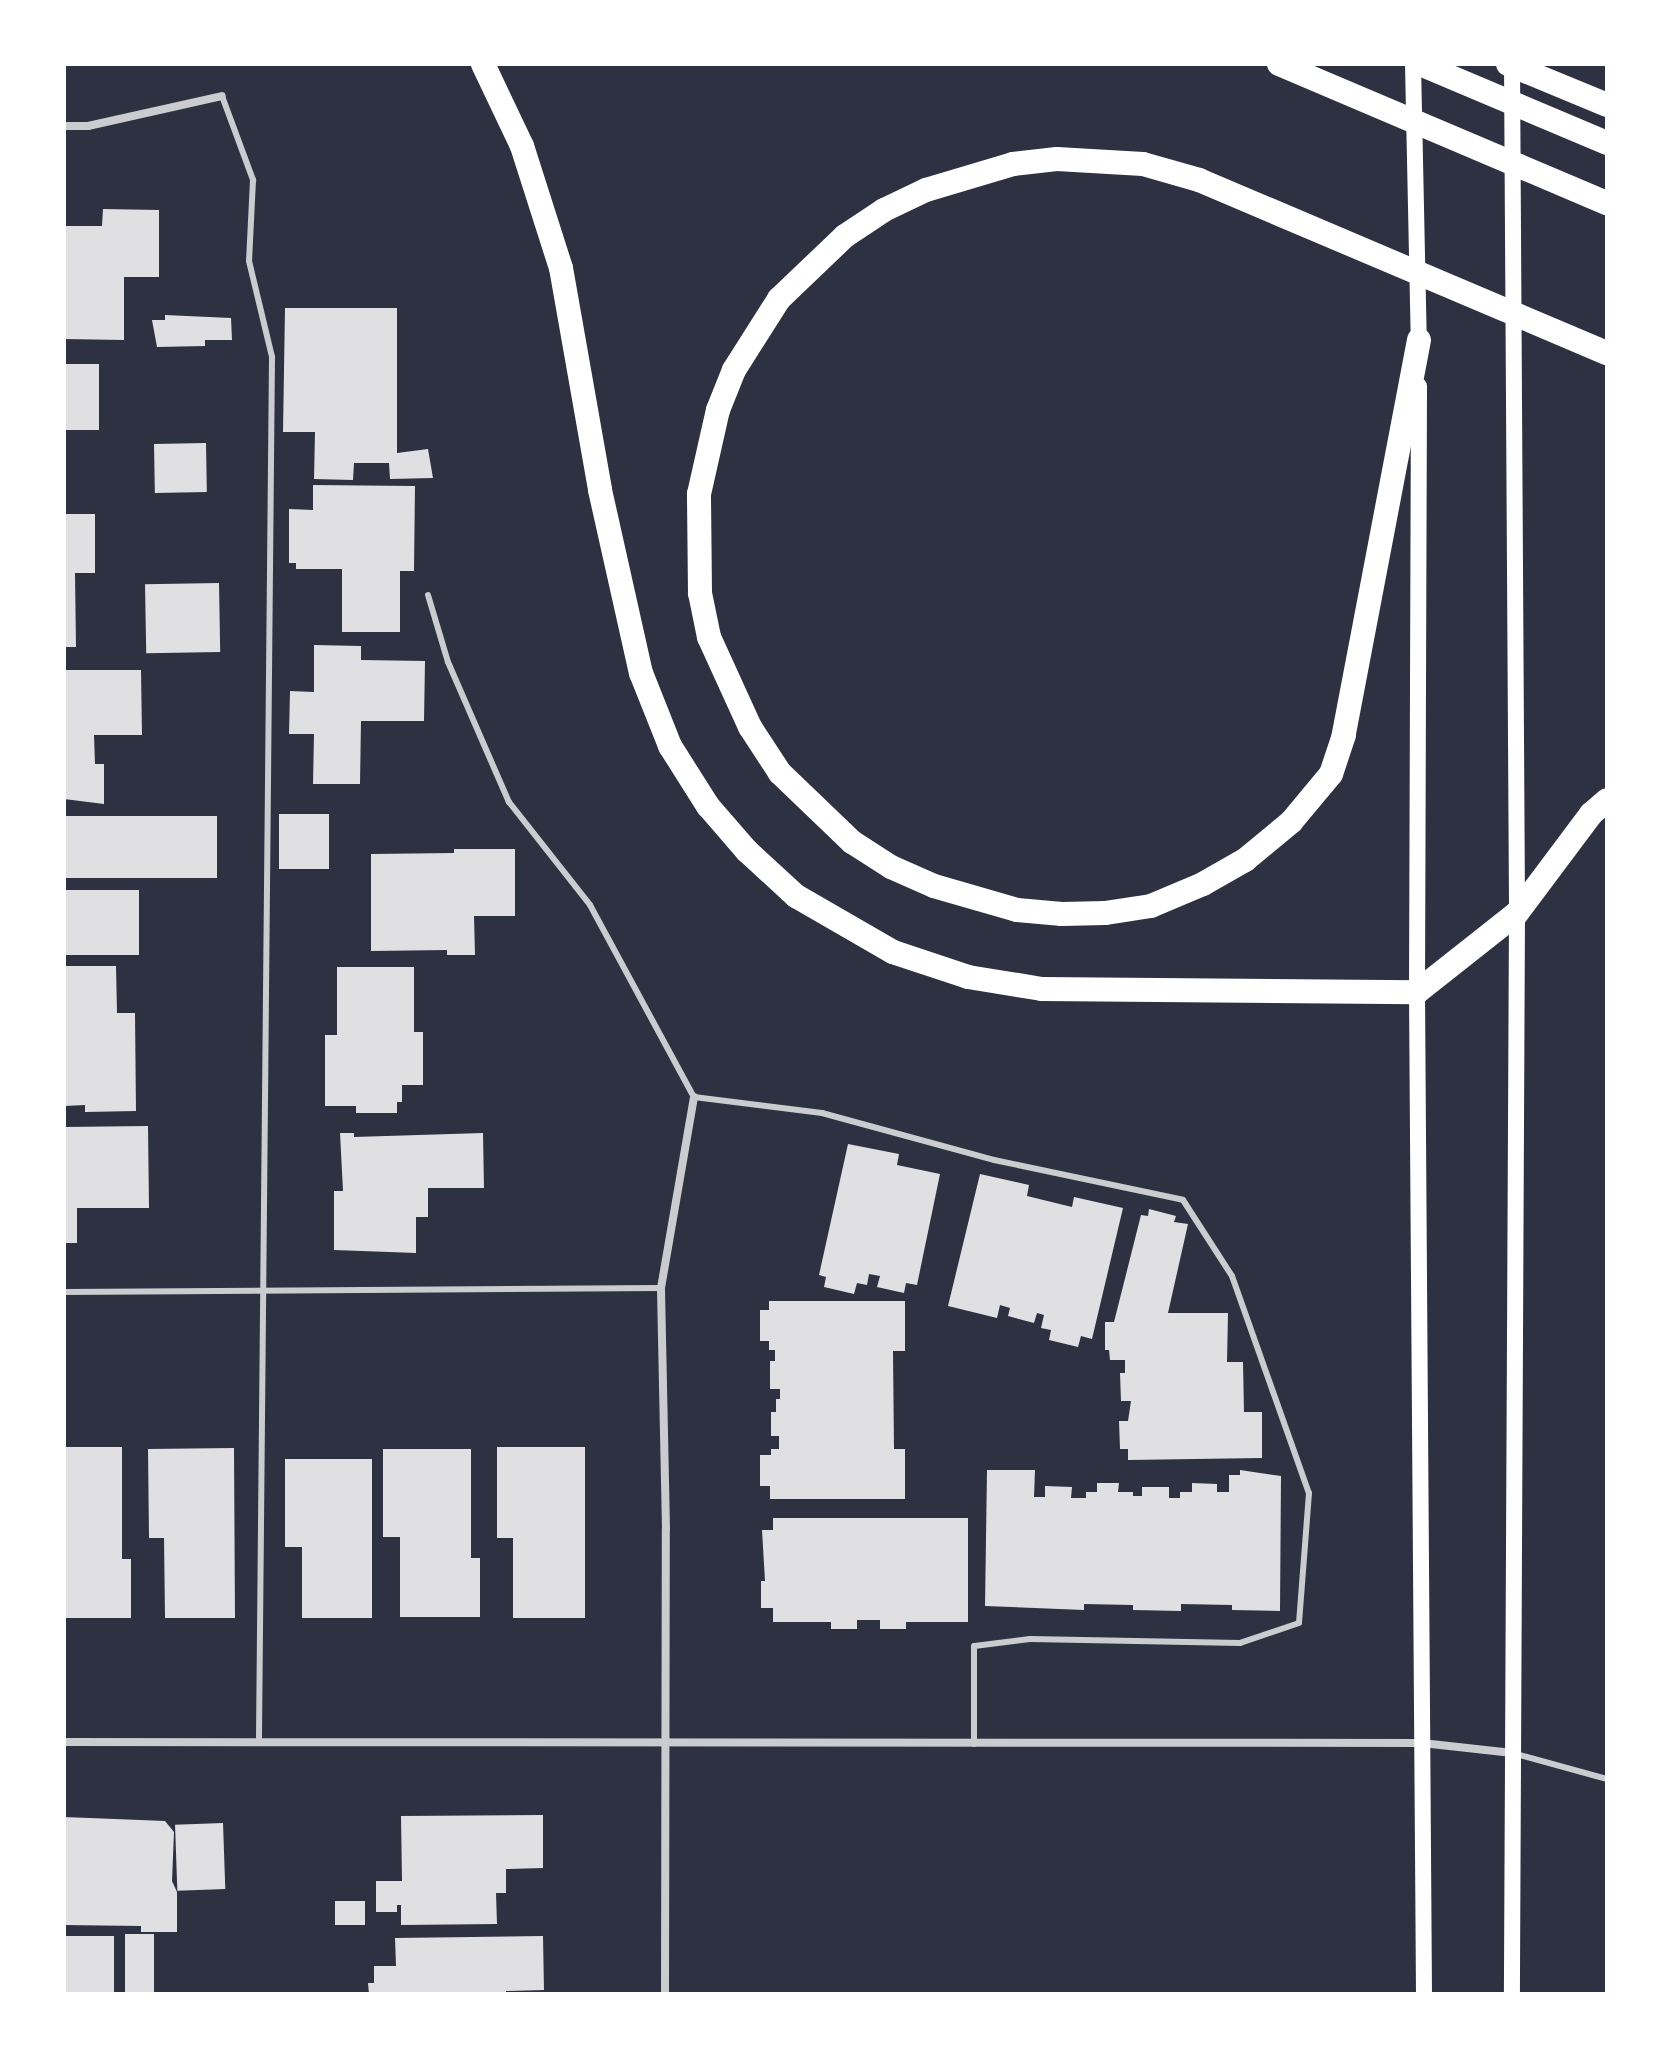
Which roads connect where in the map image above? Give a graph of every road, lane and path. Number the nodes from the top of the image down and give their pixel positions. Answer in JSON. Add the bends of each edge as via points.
{"nodes":[{"id":1,"x":483,"y":64,"type":"edge"},
{"id":2,"x":1279,"y":64,"type":"edge"},
{"id":3,"x":1413,"y":64,"type":"edge"},
{"id":4,"x":1420,"y":64,"type":"edge"},
{"id":5,"x":1510,"y":64,"type":"edge"},
{"id":6,"x":222,"y":96,"type":"joint"},
{"id":7,"x":1607,"y":105,"type":"edge"},
{"id":8,"x":64,"y":126,"type":"edge"},
{"id":9,"x":1607,"y":143,"type":"edge"},
{"id":10,"x":1607,"y":203,"type":"edge"},
{"id":11,"x":1419,"y":340,"type":"junction"},
{"id":12,"x":1607,"y":353,"type":"edge"},
{"id":13,"x":428,"y":595,"type":"dead end"},
{"id":14,"x":1607,"y":800,"type":"edge"},
{"id":15,"x":1517,"y":913,"type":"junction"},
{"id":16,"x":1417,"y":992,"type":"junction"},
{"id":17,"x":694,"y":1097,"type":"junction"},
{"id":18,"x":661,"y":1288,"type":"junction"},
{"id":19,"x":64,"y":1292,"type":"edge"},
{"id":20,"x":263,"y":1293,"type":"junction"},
{"id":21,"x":64,"y":1742,"type":"edge"},
{"id":22,"x":259,"y":1743,"type":"junction"},
{"id":23,"x":1422,"y":1743,"type":"junction"},
{"id":24,"x":666,"y":1744,"type":"junction"},
{"id":25,"x":974,"y":1744,"type":"junction"},
{"id":26,"x":1512,"y":1753,"type":"junction"},
{"id":27,"x":1607,"y":1779,"type":"edge"},
{"id":28,"x":665,"y":1994,"type":"edge"},
{"id":29,"x":1424,"y":1994,"type":"edge"},
{"id":30,"x":1512,"y":1994,"type":"edge"}],
"edges":[{"from":1,"to":16,"type":"highway","via":[[522,146],[561,268],[600,490],[641,673],[670,746],[708,806],[747,851],[796,896],[840,924],[893,952],[968,977],[1042,989]]},
{"from":2,"to":10,"type":"highway"},
{"from":3,"to":11,"type":"main road"},
{"from":4,"to":9,"type":"highway"},
{"from":5,"to":7,"type":"highway"},
{"from":5,"to":15,"type":"main road"},
{"from":6,"to":8,"type":"street","via":[[88,126]]},
{"from":6,"to":20,"type":"lane","via":[[253,180],[249,261],[272,357]]},
{"from":11,"to":12,"type":"highway","via":[[1344,735],[1331,774],[1291,822],[1245,860],[1151,906],[1091,913],[1017,910],[947,891],[891,867],[852,842],[780,773],[750,727],[709,637],[700,593],[699,494],[718,410],[734,370],[779,299],[845,236],[926,190],[1013,164],[1057,159],[1143,164],[1199,180]]},
{"from":11,"to":16,"type":"main road"},
{"from":13,"to":17,"type":"lane","via":[[448,662],[509,802],[590,905]]},
{"from":14,"to":15,"type":"highway"},
{"from":15,"to":16,"type":"highway"},
{"from":15,"to":26,"type":"main road"},
{"from":16,"to":23,"type":"main road"},
{"from":17,"to":18,"type":"street"},
{"from":17,"to":25,"type":"lane","via":[[822,1113],[994,1160],[1183,1200],[1232,1276],[1309,1493],[1299,1623],[1240,1643],[1030,1639],[974,1646]]},
{"from":18,"to":20,"type":"lane"},
{"from":18,"to":24,"type":"street"},
{"from":19,"to":20,"type":"lane"},
{"from":20,"to":22,"type":"lane"},
{"from":21,"to":22,"type":"street"},
{"from":22,"to":24,"type":"street"},
{"from":23,"to":25,"type":"street"},
{"from":23,"to":26,"type":"street"},
{"from":23,"to":29,"type":"main road"},
{"from":24,"to":25,"type":"street"},
{"from":24,"to":28,"type":"street"},
{"from":26,"to":27,"type":"lane"},
{"from":26,"to":30,"type":"main road"}]}
